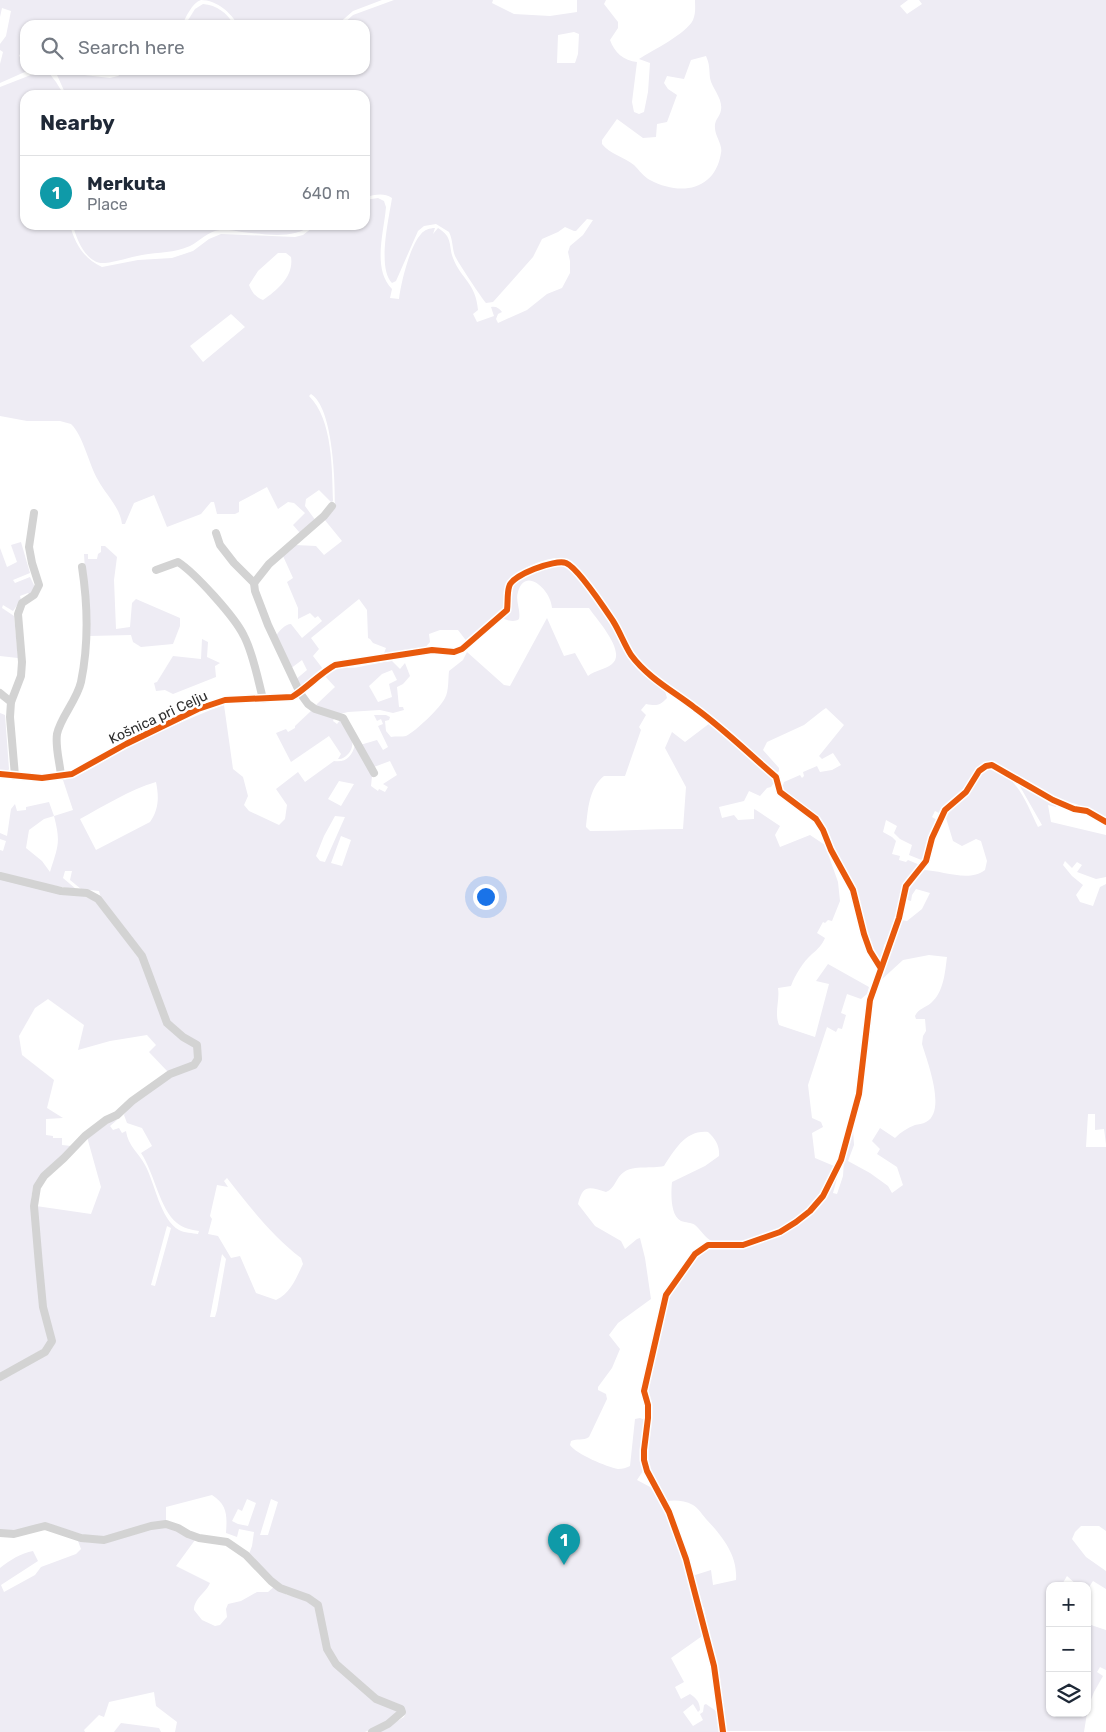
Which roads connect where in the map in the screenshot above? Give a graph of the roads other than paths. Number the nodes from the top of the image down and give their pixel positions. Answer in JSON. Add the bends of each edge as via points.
{"nodes":[{"id":1,"x":332,"y":506,"type":"dead end"},
{"id":2,"x":34,"y":513,"type":"dead end"},
{"id":3,"x":216,"y":533,"type":"dead end"},
{"id":4,"x":82,"y":567,"type":"dead end"},
{"id":5,"x":156,"y":570,"type":"dead end"},
{"id":6,"x":254,"y":583,"type":"junction"},
{"id":7,"x":0,"y":693,"type":"edge"},
{"id":8,"x":300,"y":693,"type":"junction"},
{"id":9,"x":262,"y":698,"type":"junction"},
{"id":10,"x":11,"y":702,"type":"junction"},
{"id":11,"x":0,"y":774,"type":"edge"},
{"id":12,"x":374,"y":774,"type":"dead end"},
{"id":13,"x":15,"y":776,"type":"junction"},
{"id":14,"x":61,"y":776,"type":"junction"},
{"id":15,"x":1106,"y":822,"type":"edge"},
{"id":16,"x":0,"y":876,"type":"edge"},
{"id":17,"x":880,"y":967,"type":"junction"},
{"id":18,"x":0,"y":1377,"type":"edge"},
{"id":19,"x":0,"y":1533,"type":"edge"},
{"id":20,"x":372,"y":1732,"type":"edge"},
{"id":21,"x":723,"y":1732,"type":"edge"}],
"edges":[{"from":1,"to":6,"type":"street","via":[[269,564]]},
{"from":2,"to":10,"type":"street","via":[[30,547],[39,586],[19,609],[21,676]]},
{"from":3,"to":6,"type":"street","via":[[220,546]]},
{"from":4,"to":14,"type":"street","via":[[87,633],[80,683],[57,735]]},
{"from":5,"to":9,"type":"street","via":[[178,562],[224,608],[244,635]]},
{"from":6,"to":8,"type":"street","via":[[268,624]]},
{"from":7,"to":10,"type":"street"},
{"from":8,"to":9,"type":"street","name":"Košnica pri Celju","via":[[292,698]]},
{"from":8,"to":12,"type":"street","via":[[315,709],[343,718]]},
{"from":8,"to":17,"type":"street","via":[[334,665],[432,650],[454,652],[467,646],[507,610],[508,587],[516,578],[541,566],[565,563],[573,568],[613,621],[632,655],[647,673],[696,708],[776,777],[780,792],[816,819],[853,890],[864,934]]},
{"from":9,"to":14,"type":"street","name":"Košnica pri Celju","via":[[225,700],[198,710],[72,774]]},
{"from":10,"to":13,"type":"street"},
{"from":11,"to":13,"type":"street","name":"Košnica pri Celju"},
{"from":13,"to":14,"type":"street","name":"Košnica pri Celju"},
{"from":15,"to":17,"type":"street","via":[[1087,811],[1053,800],[992,765],[986,766],[975,776],[966,792],[945,810],[926,861],[906,886],[899,918]]},
{"from":16,"to":18,"type":"street","via":[[61,891],[87,893],[98,899],[142,956],[168,1023],[197,1045],[198,1058],[191,1066],[170,1074],[118,1115],[84,1136],[36,1186],[34,1206],[39,1265],[52,1341],[45,1352]]},
{"from":17,"to":21,"type":"street","via":[[870,1000],[859,1094],[841,1160],[822,1196],[810,1211],[780,1232],[744,1245],[708,1245],[695,1254],[666,1295],[644,1391],[648,1405],[644,1460],[669,1512],[686,1559],[714,1666]]},
{"from":19,"to":20,"type":"street","via":[[14,1534],[45,1526],[81,1538],[104,1540],[166,1524],[199,1538],[227,1542],[246,1555],[280,1588],[318,1605],[327,1649],[336,1664],[376,1699],[400,1709],[402,1712],[398,1716]]}]}
